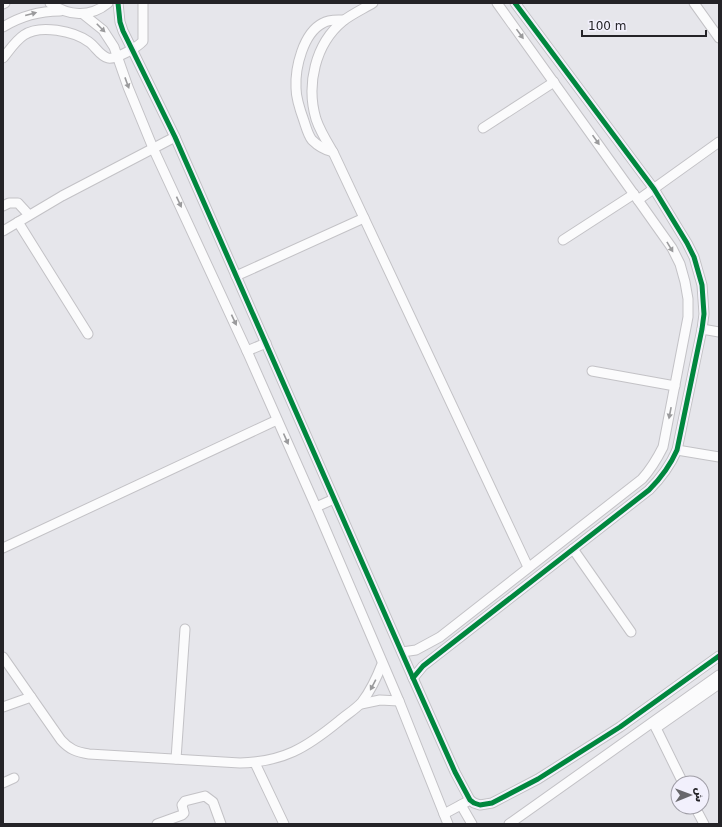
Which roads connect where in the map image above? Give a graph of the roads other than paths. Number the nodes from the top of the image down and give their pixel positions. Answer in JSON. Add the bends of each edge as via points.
{"nodes":[{"id":1,"x":50,"y":3,"type":"edge"},
{"id":2,"x":108,"y":3,"type":"edge"},
{"id":3,"x":118,"y":3,"type":"edge"},
{"id":4,"x":143,"y":3,"type":"edge"},
{"id":5,"x":373,"y":3,"type":"edge"},
{"id":6,"x":497,"y":3,"type":"edge"},
{"id":7,"x":694,"y":3,"type":"edge"},
{"id":8,"x":517,"y":4,"type":"edge"},
{"id":9,"x":62,"y":11,"type":"junction"},
{"id":10,"x":83,"y":14,"type":"junction"},
{"id":11,"x":344,"y":20,"type":"junction"},
{"id":12,"x":3,"y":27,"type":"edge"},
{"id":13,"x":719,"y":38,"type":"edge"},
{"id":14,"x":546,"y":44,"type":"junction"},
{"id":15,"x":132,"y":49,"type":"junction"},
{"id":16,"x":533,"y":52,"type":"junction"},
{"id":17,"x":118,"y":56,"type":"junction"},
{"id":18,"x":3,"y":58,"type":"edge"},
{"id":19,"x":554,"y":82,"type":"junction"},
{"id":20,"x":482,"y":128,"type":"dead end"},
{"id":21,"x":175,"y":138,"type":"junction"},
{"id":22,"x":719,"y":142,"type":"edge"},
{"id":23,"x":154,"y":148,"type":"junction"},
{"id":24,"x":333,"y":152,"type":"junction"},
{"id":25,"x":654,"y":189,"type":"junction"},
{"id":26,"x":636,"y":197,"type":"junction"},
{"id":27,"x":3,"y":206,"type":"edge"},
{"id":28,"x":29,"y":215,"type":"junction"},
{"id":29,"x":364,"y":218,"type":"junction"},
{"id":30,"x":18,"y":222,"type":"junction"},
{"id":31,"x":3,"y":231,"type":"edge"},
{"id":32,"x":563,"y":240,"type":"dead end"},
{"id":33,"x":236,"y":276,"type":"junction"},
{"id":34,"x":702,"y":329,"type":"junction"},
{"id":35,"x":719,"y":332,"type":"edge"},
{"id":36,"x":88,"y":334,"type":"dead end"},
{"id":37,"x":266,"y":344,"type":"junction"},
{"id":38,"x":248,"y":351,"type":"junction"},
{"id":39,"x":592,"y":371,"type":"dead end"},
{"id":40,"x":675,"y":386,"type":"junction"},
{"id":41,"x":277,"y":420,"type":"junction"},
{"id":42,"x":677,"y":450,"type":"junction"},
{"id":43,"x":719,"y":457,"type":"edge"},
{"id":44,"x":648,"y":472,"type":"junction"},
{"id":45,"x":660,"y":479,"type":"junction"},
{"id":46,"x":334,"y":499,"type":"junction"},
{"id":47,"x":316,"y":507,"type":"junction"},
{"id":48,"x":3,"y":548,"type":"edge"},
{"id":49,"x":573,"y":549,"type":"junction"},
{"id":50,"x":528,"y":567,"type":"junction"},
{"id":51,"x":186,"y":629,"type":"dead end"},
{"id":52,"x":631,"y":632,"type":"dead end"},
{"id":53,"x":440,"y":637,"type":"junction"},
{"id":54,"x":448,"y":647,"type":"junction"},
{"id":55,"x":402,"y":652,"type":"junction"},
{"id":56,"x":719,"y":656,"type":"edge"},
{"id":57,"x":3,"y":657,"type":"edge"},
{"id":58,"x":382,"y":664,"type":"junction"},
{"id":59,"x":719,"y":675,"type":"edge"},
{"id":60,"x":413,"y":678,"type":"junction"},
{"id":61,"x":719,"y":684,"type":"edge"},
{"id":62,"x":31,"y":697,"type":"junction"},
{"id":63,"x":399,"y":701,"type":"junction"},
{"id":64,"x":361,"y":704,"type":"junction"},
{"id":65,"x":3,"y":707,"type":"edge"},
{"id":66,"x":654,"y":725,"type":"junction"},
{"id":67,"x":176,"y":759,"type":"junction"},
{"id":68,"x":255,"y":763,"type":"junction"},
{"id":69,"x":679,"y":775,"type":"edge"},
{"id":70,"x":14,"y":778,"type":"dead end"},
{"id":71,"x":3,"y":783,"type":"edge"},
{"id":72,"x":470,"y":800,"type":"junction"},
{"id":73,"x":460,"y":805,"type":"junction"},
{"id":74,"x":444,"y":814,"type":"junction"},
{"id":75,"x":699,"y":815,"type":"edge"},
{"id":76,"x":157,"y":824,"type":"edge"},
{"id":77,"x":221,"y":824,"type":"edge"},
{"id":78,"x":284,"y":824,"type":"edge"},
{"id":79,"x":448,"y":824,"type":"edge"},
{"id":80,"x":472,"y":824,"type":"edge"},
{"id":81,"x":509,"y":824,"type":"edge"},
{"id":82,"x":704,"y":824,"type":"edge"}],
"edges":[{"from":1,"to":9,"type":"street"},
{"from":2,"to":10,"type":"street"},
{"from":3,"to":15,"type":"street","via":[[120,22]]},
{"from":4,"to":15,"type":"street","via":[[143,41]]},
{"from":5,"to":11,"type":"street"},
{"from":6,"to":16,"type":"street","one_way":true},
{"from":7,"to":13,"type":"street"},
{"from":8,"to":14,"type":"street"},
{"from":9,"to":10,"type":"street"},
{"from":12,"to":9,"type":"street","one_way":true,"via":[[27,15],[44,11]]},
{"from":10,"to":17,"type":"street","one_way":true,"via":[[110,38]]},
{"from":11,"to":24,"type":"street","via":[[324,44],[313,74],[313,106],[317,121]]},
{"from":11,"to":24,"type":"street","via":[[323,23],[314,30],[302,52],[296,76],[298,102],[312,140],[325,150]]},
{"from":14,"to":16,"type":"street"},
{"from":14,"to":25,"type":"street"},
{"from":15,"to":17,"type":"street"},
{"from":15,"to":21,"type":"street"},
{"from":16,"to":19,"type":"street"},
{"from":17,"to":18,"type":"street","via":[[104,57],[88,42],[74,35],[42,30],[24,35]]},
{"from":17,"to":23,"type":"street","one_way":true},
{"from":19,"to":20,"type":"street"},
{"from":19,"to":26,"type":"street","one_way":true},
{"from":21,"to":23,"type":"street"},
{"from":21,"to":33,"type":"street"},
{"from":22,"to":25,"type":"street"},
{"from":23,"to":28,"type":"street"},
{"from":23,"to":38,"type":"street","one_way":true},
{"from":24,"to":29,"type":"street"},
{"from":25,"to":26,"type":"street"},
{"from":25,"to":34,"type":"street","via":[[688,243],[699,271],[704,300]]},
{"from":26,"to":32,"type":"street"},
{"from":26,"to":40,"type":"street","one_way":true,"via":[[672,248],[685,282],[688,317]]},
{"from":27,"to":28,"type":"street","via":[[18,203]]},
{"from":28,"to":30,"type":"street"},
{"from":29,"to":33,"type":"street"},
{"from":29,"to":50,"type":"street"},
{"from":30,"to":31,"type":"street"},
{"from":30,"to":36,"type":"street"},
{"from":33,"to":37,"type":"street"},
{"from":34,"to":35,"type":"street"},
{"from":34,"to":42,"type":"street"},
{"from":37,"to":38,"type":"street"},
{"from":37,"to":46,"type":"street"},
{"from":38,"to":41,"type":"street"},
{"from":39,"to":40,"type":"street"},
{"from":40,"to":44,"type":"street","one_way":true,"via":[[663,447]]},
{"from":41,"to":47,"type":"street","one_way":true},
{"from":41,"to":48,"type":"street"},
{"from":42,"to":43,"type":"street"},
{"from":42,"to":45,"type":"street"},
{"from":44,"to":45,"type":"street"},
{"from":44,"to":50,"type":"street"},
{"from":45,"to":49,"type":"street"},
{"from":46,"to":47,"type":"street"},
{"from":46,"to":55,"type":"street"},
{"from":47,"to":58,"type":"street"},
{"from":49,"to":52,"type":"street"},
{"from":49,"to":54,"type":"street"},
{"from":50,"to":53,"type":"street"},
{"from":51,"to":67,"type":"street"},
{"from":53,"to":54,"type":"street"},
{"from":53,"to":55,"type":"street","via":[[416,650]]},
{"from":54,"to":60,"type":"street","via":[[423,666]]},
{"from":55,"to":60,"type":"street"},
{"from":56,"to":72,"type":"street","via":[[620,726],[538,778],[492,803],[480,805]]},
{"from":57,"to":62,"type":"street"},
{"from":58,"to":63,"type":"street"},
{"from":58,"to":64,"type":"street","one_way":true},
{"from":59,"to":66,"type":"street"},
{"from":60,"to":72,"type":"street"},
{"from":61,"to":66,"type":"street"},
{"from":62,"to":65,"type":"street"},
{"from":62,"to":67,"type":"street","via":[[60,740],[72,750],[89,754]]},
{"from":63,"to":64,"type":"street","via":[[380,700]]},
{"from":63,"to":74,"type":"street"},
{"from":64,"to":68,"type":"street","via":[[309,744],[286,756]]},
{"from":66,"to":69,"type":"street"},
{"from":66,"to":81,"type":"street"},
{"from":67,"to":68,"type":"street"},
{"from":68,"to":78,"type":"street"},
{"from":70,"to":71,"type":"street"},
{"from":72,"to":73,"type":"street"},
{"from":73,"to":74,"type":"street"},
{"from":73,"to":80,"type":"street"},
{"from":74,"to":79,"type":"street"},
{"from":75,"to":82,"type":"street"},
{"from":76,"to":77,"type":"street","via":[[182,816],[185,801],[205,796],[213,802]]}]}
